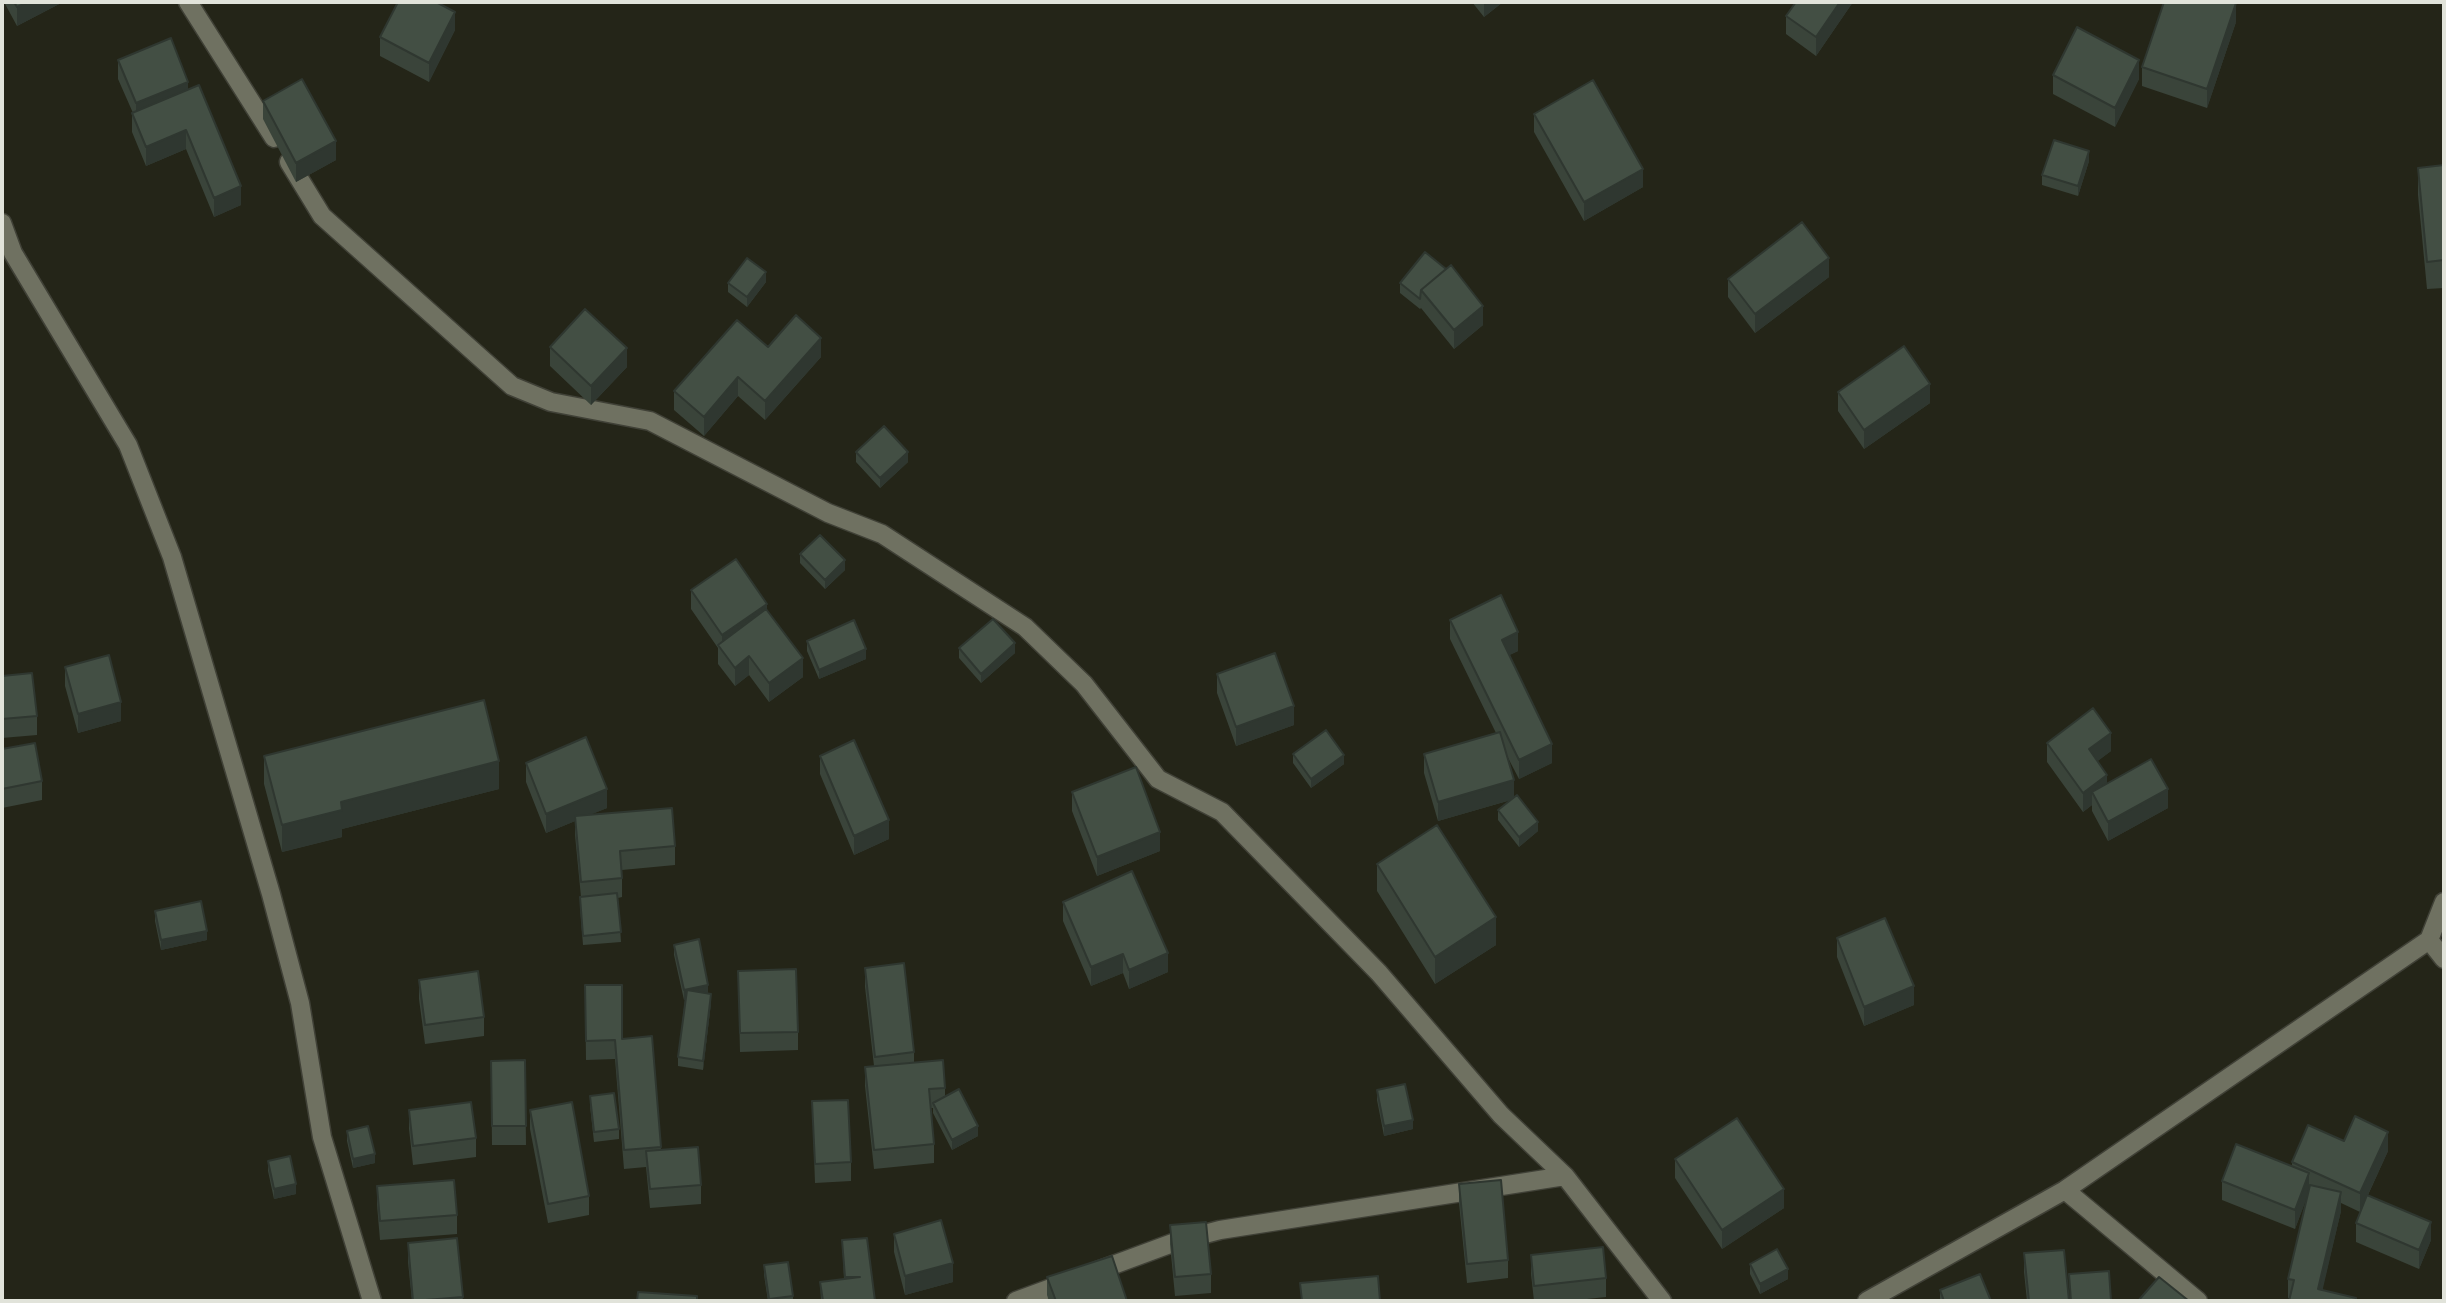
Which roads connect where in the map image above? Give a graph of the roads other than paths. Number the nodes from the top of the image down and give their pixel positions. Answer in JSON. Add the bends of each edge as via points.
{"nodes":[{"id":1,"x":188,"y":2,"type":"edge"},
{"id":2,"x":2,"y":223,"type":"edge"},
{"id":3,"x":2444,"y":902,"type":"edge"},
{"id":4,"x":2429,"y":940,"type":"junction"},
{"id":5,"x":2444,"y":959,"type":"edge"},
{"id":6,"x":1565,"y":1176,"type":"junction"},
{"id":7,"x":2065,"y":1190,"type":"junction"},
{"id":8,"x":372,"y":1301,"type":"edge"},
{"id":9,"x":1016,"y":1301,"type":"edge"},
{"id":10,"x":1662,"y":1301,"type":"edge"},
{"id":11,"x":1867,"y":1301,"type":"edge"},
{"id":12,"x":2198,"y":1301,"type":"edge"}],
"edges":[{"from":1,"to":6,"type":"street","via":[[321,216],[512,386],[551,402],[650,421],[828,513],[882,534],[1025,627],[1084,684],[1158,779],[1222,812],[1378,973],[1501,1115]]},
{"from":2,"to":8,"type":"street","via":[[13,253],[128,445],[172,557],[271,894],[300,1003],[322,1137]]},
{"from":3,"to":4,"type":"street"},
{"from":4,"to":5,"type":"street"},
{"from":4,"to":7,"type":"street"},
{"from":6,"to":9,"type":"street","via":[[1220,1230]]},
{"from":6,"to":10,"type":"street"},
{"from":7,"to":11,"type":"street"},
{"from":7,"to":12,"type":"street"}]}
